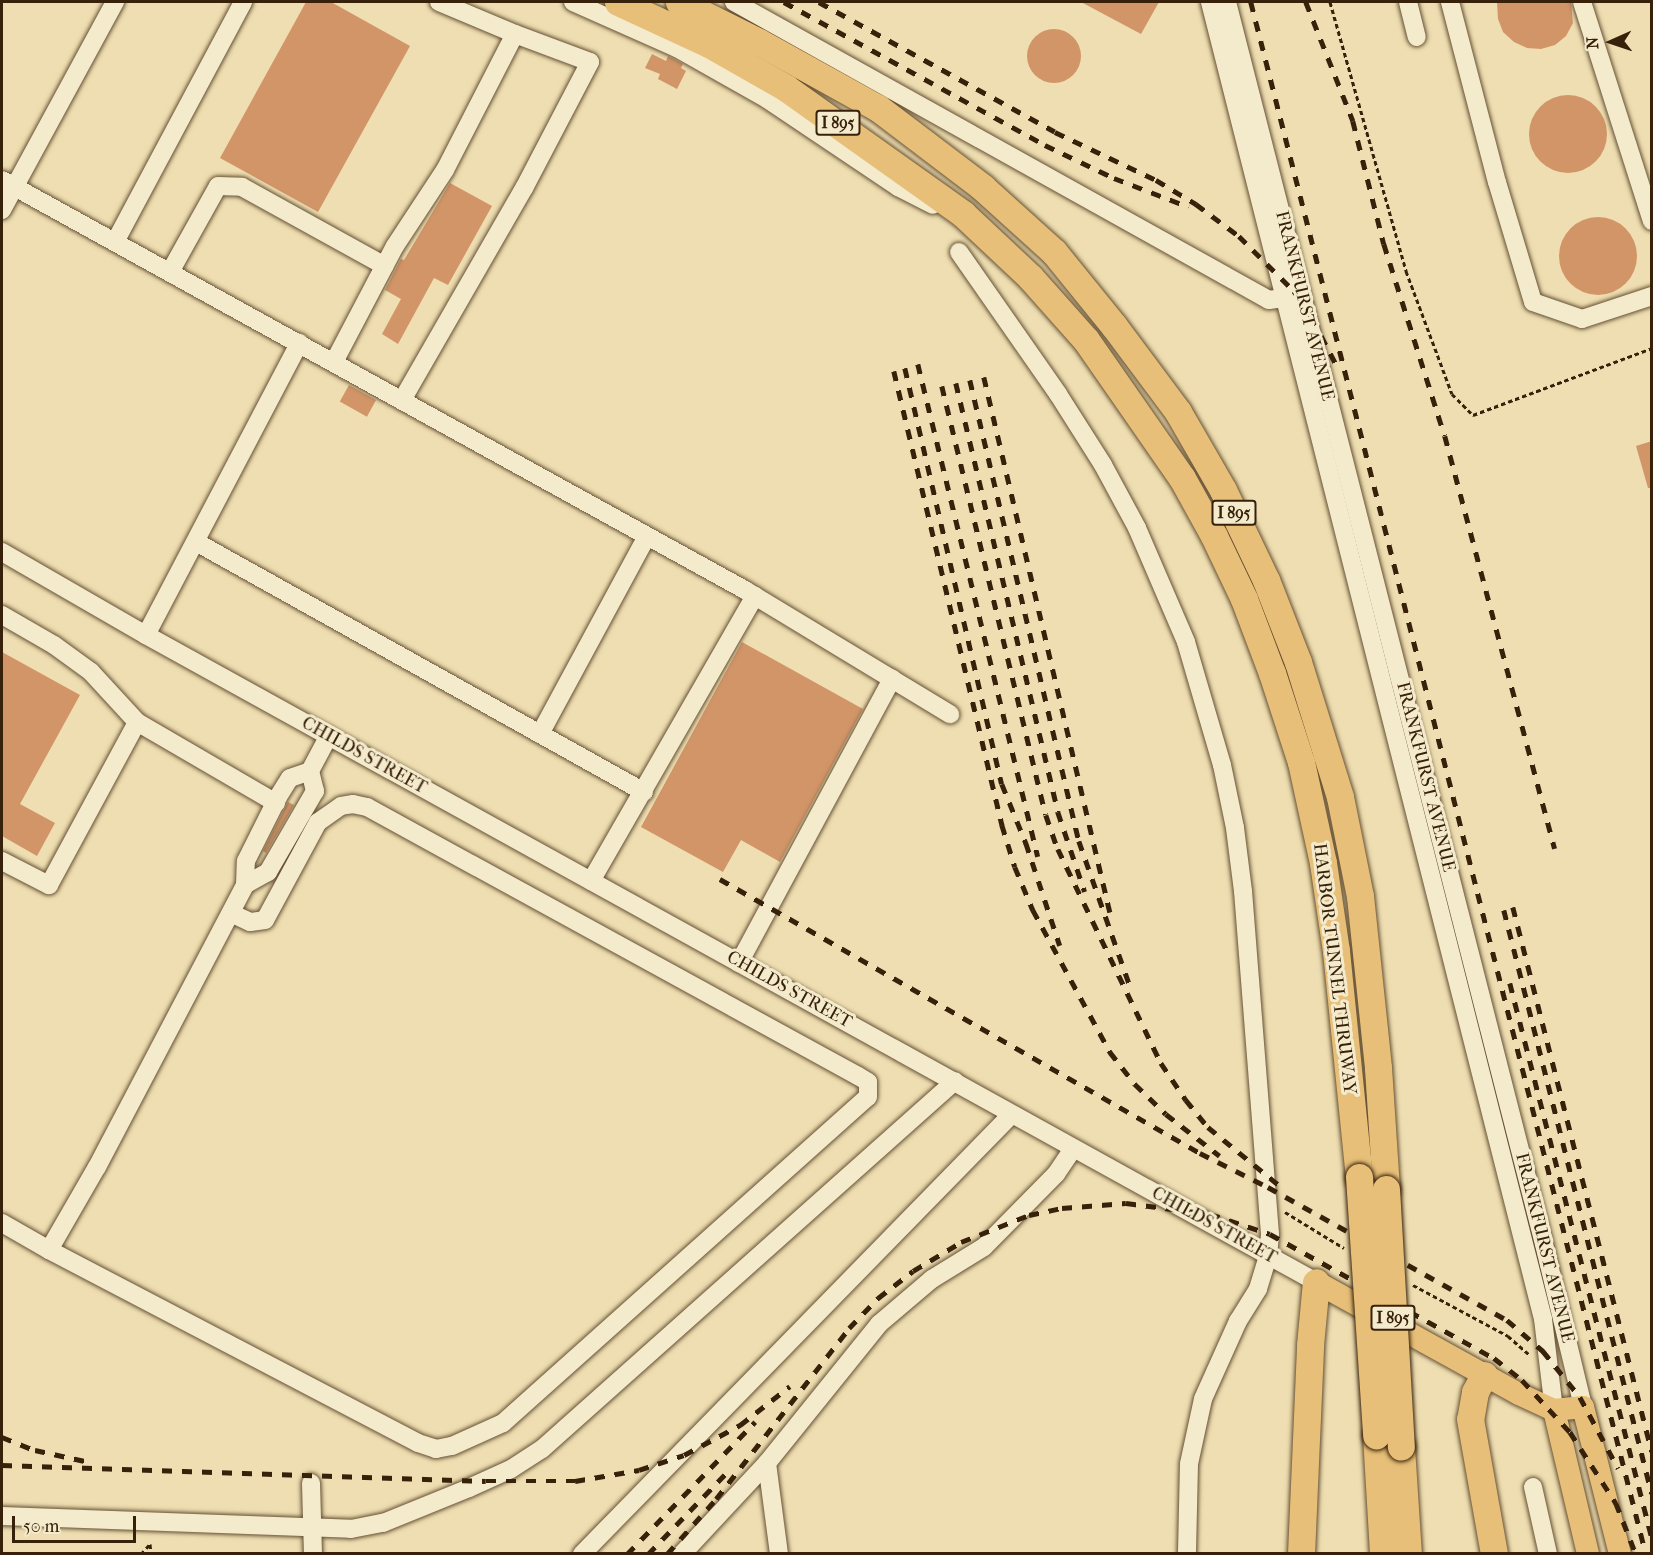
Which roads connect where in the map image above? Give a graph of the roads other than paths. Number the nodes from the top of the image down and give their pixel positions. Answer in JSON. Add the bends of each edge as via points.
{"nodes":[{"id":1,"x":115,"y":2,"type":"edge"},
{"id":2,"x":243,"y":2,"type":"edge"},
{"id":3,"x":439,"y":2,"type":"edge"},
{"id":4,"x":573,"y":2,"type":"edge"},
{"id":5,"x":618,"y":2,"type":"edge"},
{"id":6,"x":679,"y":2,"type":"edge"},
{"id":7,"x":734,"y":2,"type":"edge"},
{"id":8,"x":1210,"y":2,"type":"edge"},
{"id":9,"x":1227,"y":2,"type":"edge"},
{"id":10,"x":1408,"y":2,"type":"edge"},
{"id":11,"x":1450,"y":2,"type":"edge"},
{"id":12,"x":1582,"y":2,"type":"edge"},
{"id":13,"x":515,"y":34,"type":"junction"},
{"id":14,"x":1417,"y":37,"type":"dead end"},
{"id":15,"x":739,"y":45,"type":"junction"},
{"id":16,"x":8,"y":183,"type":"edge"},
{"id":17,"x":2,"y":210,"type":"edge"},
{"id":18,"x":1652,"y":221,"type":"edge"},
{"id":19,"x":116,"y":242,"type":"junction"},
{"id":20,"x":959,"y":252,"type":"dead end"},
{"id":21,"x":385,"y":266,"type":"junction"},
{"id":22,"x":170,"y":272,"type":"junction"},
{"id":23,"x":1294,"y":296,"type":"junction"},
{"id":24,"x":1652,"y":296,"type":"edge"},
{"id":25,"x":299,"y":342,"type":"junction"},
{"id":26,"x":334,"y":362,"type":"junction"},
{"id":27,"x":402,"y":400,"type":"junction"},
{"id":28,"x":647,"y":536,"type":"junction"},
{"id":29,"x":196,"y":542,"type":"junction"},
{"id":30,"x":2,"y":552,"type":"edge"},
{"id":31,"x":755,"y":596,"type":"junction"},
{"id":32,"x":2,"y":615,"type":"edge"},
{"id":33,"x":146,"y":635,"type":"junction"},
{"id":34,"x":892,"y":679,"type":"junction"},
{"id":35,"x":950,"y":714,"type":"dead end"},
{"id":36,"x":137,"y":722,"type":"junction"},
{"id":37,"x":540,"y":734,"type":"junction"},
{"id":38,"x":329,"y":736,"type":"junction"},
{"id":39,"x":309,"y":771,"type":"junction"},
{"id":40,"x":644,"y":792,"type":"junction"},
{"id":41,"x":276,"y":803,"type":"junction"},
{"id":42,"x":2,"y":861,"type":"edge"},
{"id":43,"x":591,"y":880,"type":"junction"},
{"id":44,"x":245,"y":885,"type":"junction"},
{"id":45,"x":231,"y":913,"type":"junction"},
{"id":46,"x":739,"y":963,"type":"junction"},
{"id":47,"x":955,"y":1081,"type":"junction"},
{"id":48,"x":1011,"y":1115,"type":"junction"},
{"id":49,"x":1073,"y":1149,"type":"junction"},
{"id":50,"x":2,"y":1223,"type":"edge"},
{"id":51,"x":49,"y":1250,"type":"junction"},
{"id":52,"x":1268,"y":1256,"type":"junction"},
{"id":53,"x":1316,"y":1282,"type":"junction"},
{"id":54,"x":1484,"y":1375,"type":"junction"},
{"id":55,"x":1583,"y":1407,"type":"junction"},
{"id":56,"x":1554,"y":1410,"type":"junction"},
{"id":57,"x":767,"y":1463,"type":"junction"},
{"id":58,"x":312,"y":1483,"type":"dead end"},
{"id":59,"x":1533,"y":1487,"type":"dead end"},
{"id":60,"x":2,"y":1516,"type":"edge"},
{"id":61,"x":313,"y":1528,"type":"junction"},
{"id":62,"x":313,"y":1554,"type":"edge"},
{"id":63,"x":582,"y":1554,"type":"edge"},
{"id":64,"x":682,"y":1554,"type":"edge"},
{"id":65,"x":778,"y":1554,"type":"edge"},
{"id":66,"x":1187,"y":1554,"type":"edge"},
{"id":67,"x":1301,"y":1554,"type":"edge"},
{"id":68,"x":1383,"y":1554,"type":"edge"},
{"id":69,"x":1408,"y":1554,"type":"edge"},
{"id":70,"x":1494,"y":1554,"type":"edge"},
{"id":71,"x":1548,"y":1554,"type":"edge"},
{"id":72,"x":1588,"y":1554,"type":"edge"},
{"id":73,"x":1620,"y":1554,"type":"edge"}],
"edges":[{"from":1,"to":16,"type":"street"},
{"from":2,"to":19,"type":"street"},
{"from":3,"to":13,"type":"street"},
{"from":4,"to":15,"type":"street","via":[[677,48]]},
{"from":5,"to":15,"type":"highway","name":"HARBOR TUNNEL THRUWAY","number":"I 895"},
{"from":6,"to":15,"type":"highway","name":"HARBOR TUNNEL THRUWAY","number":"I 895"},
{"from":7,"to":15,"type":"street"},
{"from":8,"to":23,"type":"street","name":"FRANKFURST AVENUE"},
{"from":9,"to":23,"type":"street","name":"FRANKFURST AVENUE"},
{"from":10,"to":14,"type":"street"},
{"from":11,"to":24,"type":"street","via":[[1533,302],[1582,319]]},
{"from":12,"to":18,"type":"street"},
{"from":13,"to":21,"type":"street","via":[[446,170]]},
{"from":13,"to":27,"type":"street","via":[[590,62],[524,188]]},
{"from":15,"to":23,"type":"street","via":[[1269,300]]},
{"from":15,"to":68,"type":"highway","name":"HARBOR TUNNEL THRUWAY","number":"I 895","bridge":true,"via":[[786,88],[939,195],[1030,276],[1086,340],[1182,478],[1244,599],[1301,762],[1323,863],[1359,1177]]},
{"from":15,"to":69,"type":"highway","name":"HARBOR TUNNEL THRUWAY","number":"I 895","bridge":true,"via":[[843,87],[905,127],[1039,238],[1107,316],[1178,412],[1223,490],[1266,580],[1341,796],[1361,908],[1378,1068]]},
{"from":16,"to":17,"type":"street"},
{"from":16,"to":19,"type":"street"},
{"from":19,"to":22,"type":"street"},
{"from":20,"to":52,"type":"street","via":[[1103,465],[1163,584],[1203,696],[1235,828],[1243,891],[1268,1187]]},
{"from":21,"to":22,"type":"street","via":[[242,187],[218,186]]},
{"from":21,"to":26,"type":"street"},
{"from":22,"to":25,"type":"street"},
{"from":23,"to":55,"type":"street","name":"FRANKFURST AVENUE","via":[[1545,1244]]},
{"from":23,"to":56,"type":"street","name":"FRANKFURST AVENUE","via":[[1544,1319]]},
{"from":25,"to":26,"type":"street"},
{"from":25,"to":29,"type":"street"},
{"from":26,"to":27,"type":"street"},
{"from":27,"to":28,"type":"street"},
{"from":28,"to":31,"type":"street"},
{"from":28,"to":37,"type":"street"},
{"from":29,"to":33,"type":"street"},
{"from":29,"to":37,"type":"street"},
{"from":30,"to":33,"type":"street","name":"CHILDS STREET"},
{"from":31,"to":34,"type":"street"},
{"from":31,"to":40,"type":"street"},
{"from":32,"to":36,"type":"street","via":[[91,672]]},
{"from":33,"to":38,"type":"street","name":"CHILDS STREET"},
{"from":34,"to":35,"type":"street"},
{"from":34,"to":46,"type":"street"},
{"from":36,"to":41,"type":"street"},
{"from":36,"to":42,"type":"street","via":[[49,885]]},
{"from":37,"to":40,"type":"street"},
{"from":38,"to":39,"type":"street"},
{"from":38,"to":43,"type":"street","name":"CHILDS STREET"},
{"from":39,"to":41,"type":"street","via":[[290,778]]},
{"from":39,"to":44,"type":"street","via":[[315,791],[268,872]]},
{"from":40,"to":43,"type":"street"},
{"from":41,"to":44,"type":"street","via":[[246,861]]},
{"from":43,"to":46,"type":"street","name":"CHILDS STREET"},
{"from":44,"to":45,"type":"street"},
{"from":45,"to":51,"type":"street"},
{"from":45,"to":51,"type":"street","via":[[250,922],[265,920],[318,822],[341,806],[367,807],[858,1076],[867,1082],[868,1097],[503,1423],[436,1449]]},
{"from":46,"to":47,"type":"street","name":"CHILDS STREET"},
{"from":47,"to":48,"type":"street","name":"CHILDS STREET"},
{"from":47,"to":61,"type":"street","via":[[542,1449],[511,1469],[383,1522],[351,1529]]},
{"from":48,"to":49,"type":"street","name":"CHILDS STREET"},
{"from":48,"to":63,"type":"street"},
{"from":49,"to":52,"type":"street","name":"CHILDS STREET"},
{"from":49,"to":57,"type":"street","via":[[1056,1174],[984,1247],[932,1279],[879,1324]]},
{"from":50,"to":51,"type":"street"},
{"from":52,"to":53,"type":"street","name":"CHILDS STREET"},
{"from":52,"to":66,"type":"street","via":[[1258,1289],[1238,1321],[1203,1399],[1189,1464]]},
{"from":53,"to":54,"type":"main road","name":"CHILDS STREET"},
{"from":53,"to":67,"type":"highway"},
{"from":54,"to":56,"type":"main road","name":"CHILDS STREET"},
{"from":54,"to":70,"type":"highway","via":[[1475,1392],[1470,1419]]},
{"from":55,"to":56,"type":"main road"},
{"from":55,"to":73,"type":"main road","name":"FRANKFURST AVENUE"},
{"from":56,"to":72,"type":"main road","name":"FRANKFURST AVENUE"},
{"from":57,"to":64,"type":"street"},
{"from":57,"to":65,"type":"street"},
{"from":58,"to":61,"type":"street"},
{"from":59,"to":71,"type":"street"},
{"from":60,"to":61,"type":"street"},
{"from":61,"to":62,"type":"street"}]}
